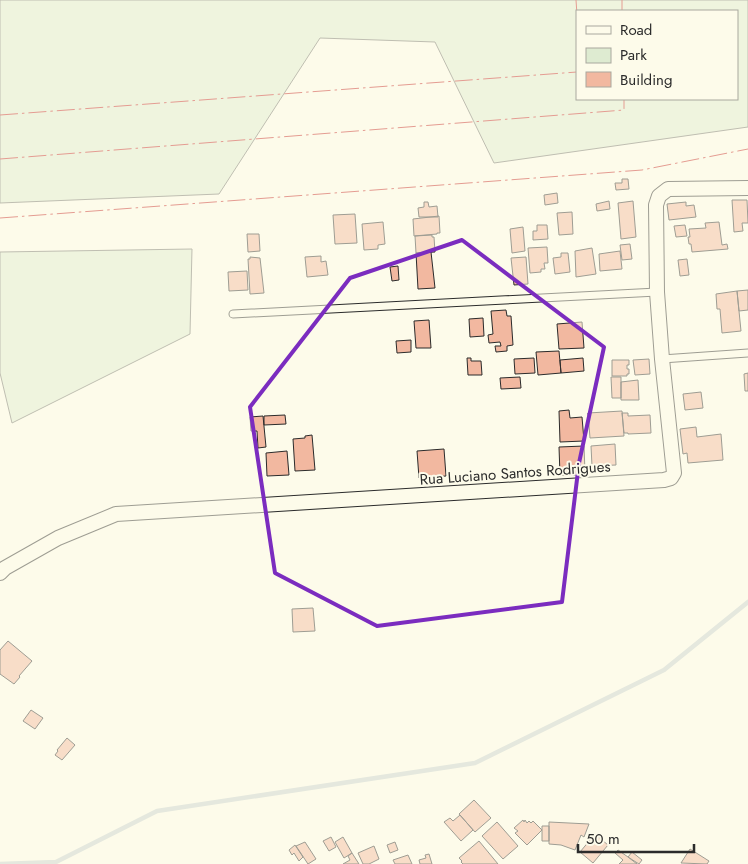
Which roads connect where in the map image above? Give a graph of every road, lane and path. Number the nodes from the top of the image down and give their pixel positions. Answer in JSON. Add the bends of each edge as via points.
{"nodes":[{"id":1,"x":748,"y":188,"type":"edge"},
{"id":2,"x":657,"y":292,"type":"junction"},
{"id":3,"x":233,"y":314,"type":"dead end"},
{"id":4,"x":748,"y":353,"type":"edge"},
{"id":5,"x":662,"y":359,"type":"junction"},
{"id":6,"x":0,"y":573,"type":"edge"}],
"edges":[{"from":1,"to":2,"type":"street","name":"Rua Luciano Santos Rodrigues","via":[[668,188],[659,196],[656,205]]},
{"from":2,"to":3,"type":"lane"},
{"from":2,"to":5,"type":"street","name":"Rua Luciano Santos Rodrigues"},
{"from":4,"to":5,"type":"lane"},
{"from":5,"to":6,"type":"street","name":"Rua Luciano Santos Rodrigues","via":[[674,473],[671,478],[116,514],[58,538]]}]}
